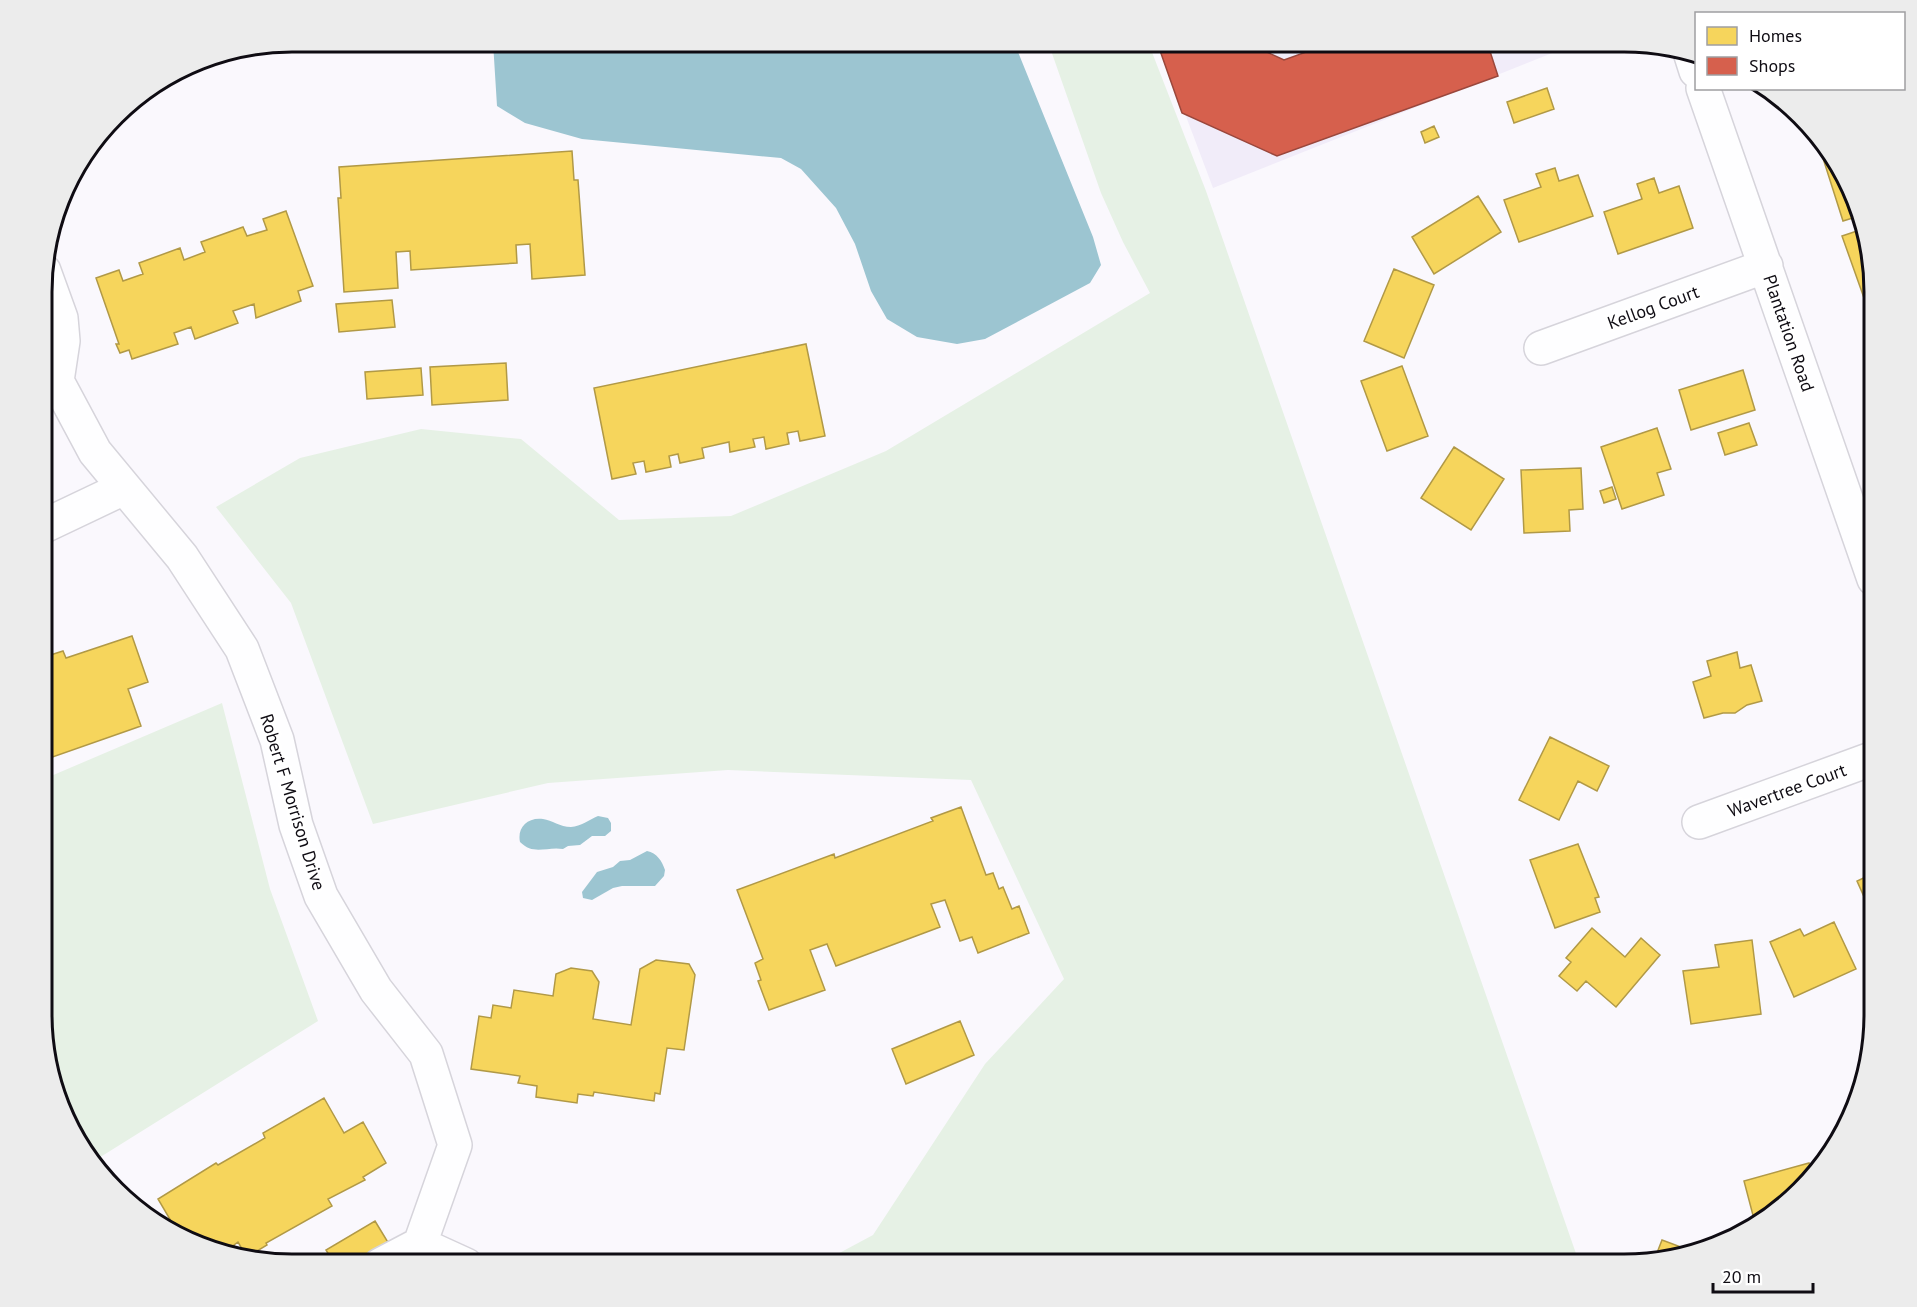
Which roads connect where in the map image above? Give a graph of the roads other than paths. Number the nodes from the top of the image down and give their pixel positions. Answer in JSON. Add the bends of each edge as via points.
{"nodes":[{"id":1,"x":1704,"y":90,"type":"edge"},
{"id":2,"x":1766,"y":266,"type":"junction"},
{"id":3,"x":52,"y":293,"type":"edge"},
{"id":4,"x":1541,"y":348,"type":"dead end"},
{"id":5,"x":52,"y":370,"type":"edge"},
{"id":6,"x":52,"y":375,"type":"edge"},
{"id":7,"x":124,"y":488,"type":"junction"},
{"id":8,"x":52,"y":522,"type":"edge"},
{"id":9,"x":1864,"y":547,"type":"edge"},
{"id":10,"x":1864,"y":762,"type":"edge"},
{"id":11,"x":1699,"y":822,"type":"dead end"},
{"id":12,"x":420,"y":1244,"type":"junction"},
{"id":13,"x":400,"y":1254,"type":"edge"},
{"id":14,"x":443,"y":1254,"type":"edge"}],
"edges":[{"from":1,"to":2,"type":"street","name":"Plantation Road"},
{"from":2,"to":4,"type":"street","name":"Kellog Court"},
{"from":2,"to":9,"type":"street","name":"Plantation Road"},
{"from":3,"to":5,"type":"street","name":"Robert F Morrison Drive","via":[[61,318],[63,341]]},
{"from":6,"to":7,"type":"street","name":"Robert F Morrison Drive","via":[[95,452]]},
{"from":7,"to":8,"type":"street"},
{"from":7,"to":12,"type":"street","name":"Robert F Morrison Drive","via":[[182,558],[242,649],[277,740],[296,825],[321,896],[376,990],[426,1054],[455,1144]]},
{"from":10,"to":11,"type":"street","name":"Wavertree Court"},
{"from":12,"to":13,"type":"street"},
{"from":12,"to":14,"type":"street"}]}
